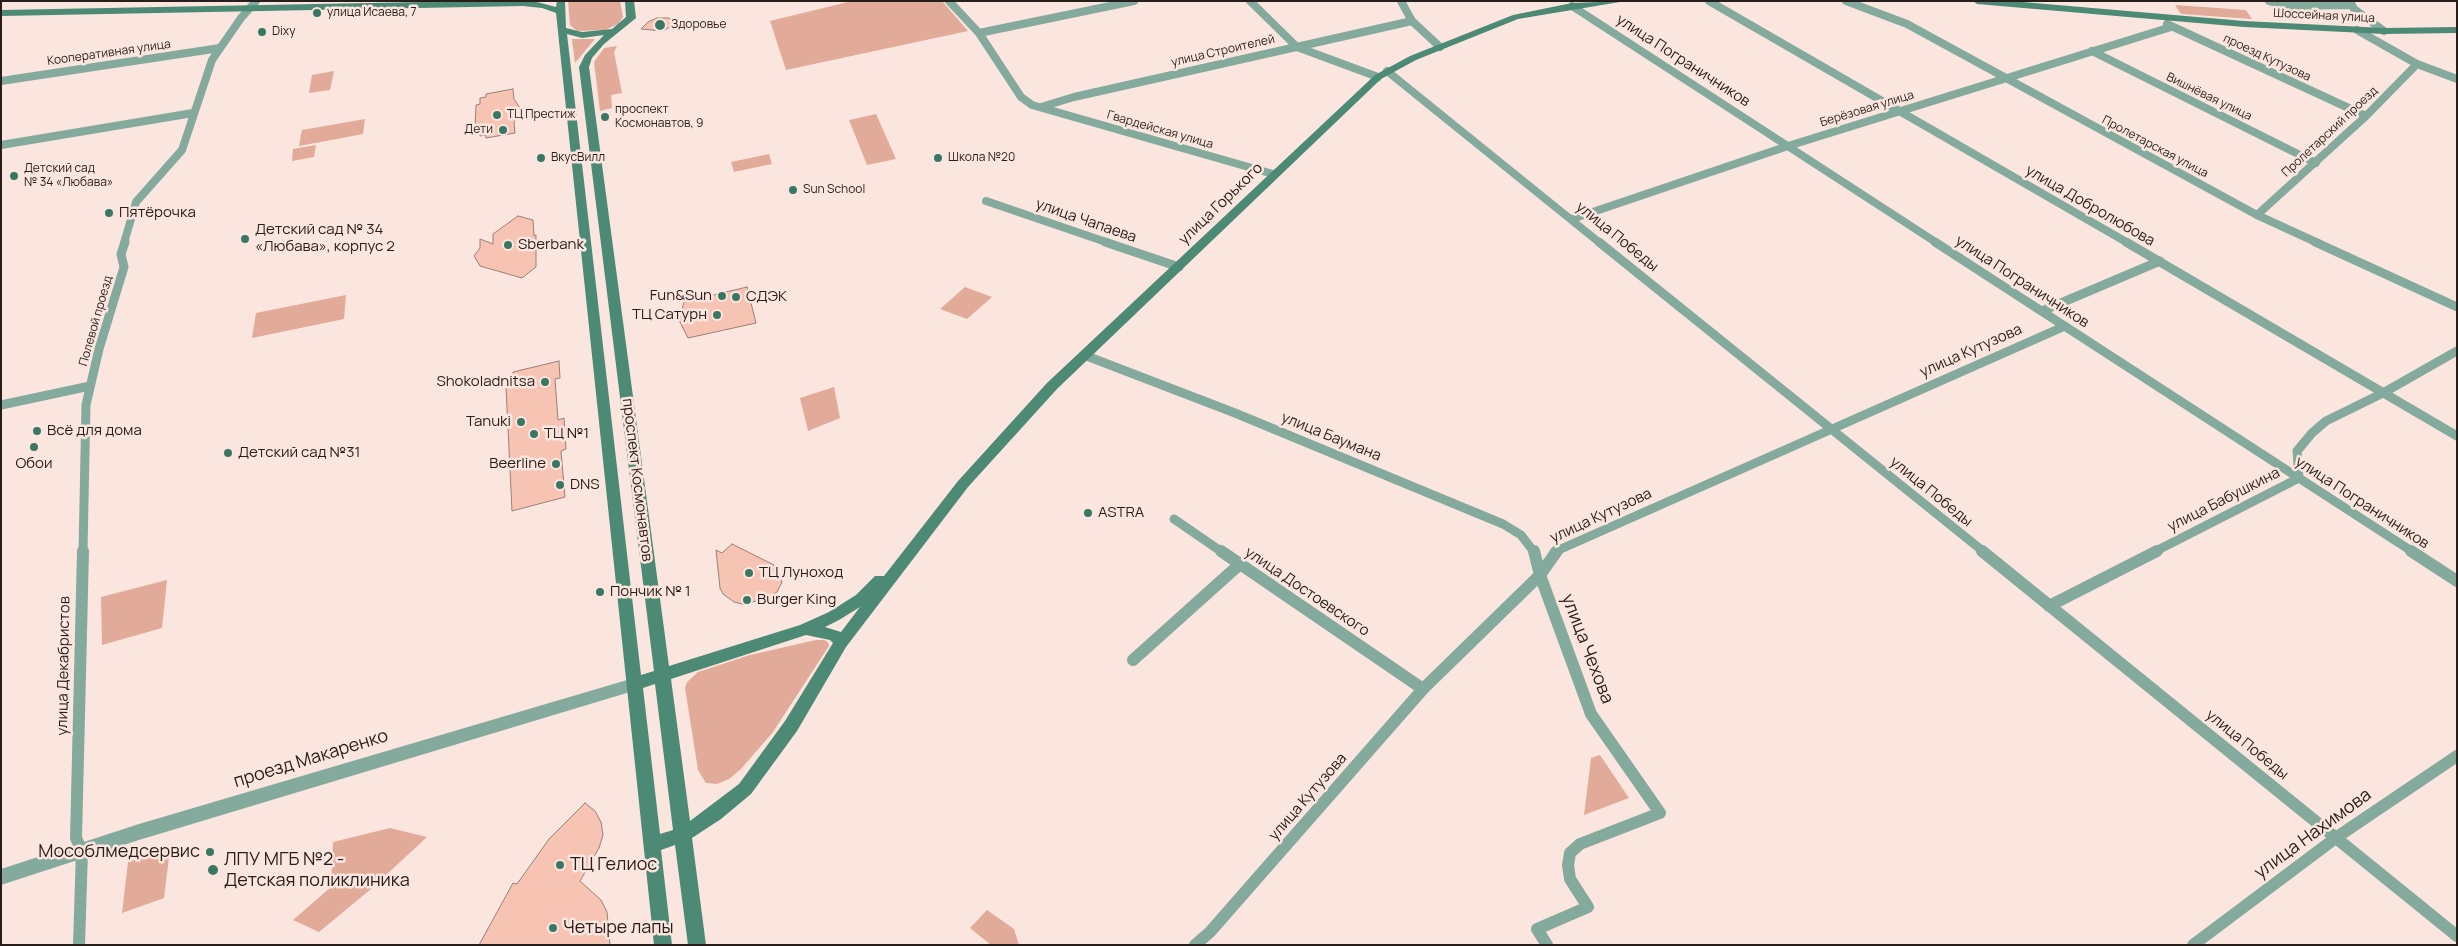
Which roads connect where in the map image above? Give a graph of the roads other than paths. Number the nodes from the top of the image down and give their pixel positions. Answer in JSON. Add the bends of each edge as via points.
{"nodes":[{"id":1,"x":264,"y":1,"type":"edge"},
{"id":2,"x":561,"y":1,"type":"edge"},
{"id":3,"x":630,"y":1,"type":"edge"},
{"id":4,"x":949,"y":1,"type":"edge"},
{"id":5,"x":1134,"y":1,"type":"edge"},
{"id":6,"x":1250,"y":1,"type":"edge"},
{"id":7,"x":1401,"y":1,"type":"edge"},
{"id":8,"x":1622,"y":1,"type":"edge"},
{"id":9,"x":1709,"y":1,"type":"edge"},
{"id":10,"x":1846,"y":1,"type":"edge"},
{"id":11,"x":1977,"y":1,"type":"edge"},
{"id":12,"x":2270,"y":1,"type":"edge"},
{"id":13,"x":232,"y":2,"type":"edge"},
{"id":14,"x":2350,"y":3,"type":"edge"},
{"id":15,"x":253,"y":5,"type":"edge"},
{"id":16,"x":1572,"y":6,"type":"junction"},
{"id":17,"x":1,"y":7,"type":"edge"},
{"id":18,"x":560,"y":12,"type":"junction"},
{"id":19,"x":1,"y":14,"type":"edge"},
{"id":20,"x":2161,"y":18,"type":"junction"},
{"id":21,"x":1412,"y":21,"type":"junction"},
{"id":22,"x":2171,"y":27,"type":"junction"},
{"id":23,"x":619,"y":28,"type":"junction"},
{"id":24,"x":562,"y":30,"type":"junction"},
{"id":25,"x":2357,"y":30,"type":"junction"},
{"id":26,"x":2457,"y":30,"type":"edge"},
{"id":27,"x":2384,"y":31,"type":"junction"},
{"id":28,"x":979,"y":32,"type":"junction"},
{"id":29,"x":1297,"y":47,"type":"junction"},
{"id":30,"x":1440,"y":47,"type":"junction"},
{"id":31,"x":220,"y":48,"type":"junction"},
{"id":32,"x":2092,"y":51,"type":"junction"},
{"id":33,"x":2417,"y":64,"type":"junction"},
{"id":34,"x":1382,"y":74,"type":"junction"},
{"id":35,"x":2457,"y":79,"type":"edge"},
{"id":36,"x":2005,"y":80,"type":"junction"},
{"id":37,"x":1,"y":81,"type":"edge"},
{"id":38,"x":1040,"y":108,"type":"junction"},
{"id":39,"x":1897,"y":112,"type":"junction"},
{"id":40,"x":193,"y":113,"type":"junction"},
{"id":41,"x":2366,"y":116,"type":"junction"},
{"id":42,"x":1,"y":145,"type":"edge"},
{"id":43,"x":1788,"y":146,"type":"junction"},
{"id":44,"x":2316,"y":163,"type":"junction"},
{"id":45,"x":1273,"y":174,"type":"junction"},
{"id":46,"x":986,"y":201,"type":"dead end"},
{"id":47,"x":2256,"y":215,"type":"junction"},
{"id":48,"x":1572,"y":219,"type":"junction"},
{"id":49,"x":2160,"y":261,"type":"junction"},
{"id":50,"x":1179,"y":266,"type":"junction"},
{"id":51,"x":2457,"y":308,"type":"edge"},
{"id":52,"x":2042,"y":311,"type":"junction"},
{"id":53,"x":2065,"y":326,"type":"junction"},
{"id":54,"x":2457,"y":351,"type":"edge"},
{"id":55,"x":1084,"y":355,"type":"junction"},
{"id":56,"x":90,"y":386,"type":"junction"},
{"id":57,"x":2383,"y":393,"type":"junction"},
{"id":58,"x":1,"y":405,"type":"edge"},
{"id":59,"x":1830,"y":430,"type":"junction"},
{"id":60,"x":2457,"y":436,"type":"edge"},
{"id":61,"x":2299,"y":478,"type":"junction"},
{"id":62,"x":1174,"y":520,"type":"dead end"},
{"id":63,"x":914,"y":546,"type":"junction"},
{"id":64,"x":1240,"y":564,"type":"junction"},
{"id":65,"x":1540,"y":575,"type":"junction"},
{"id":66,"x":2457,"y":581,"type":"edge"},
{"id":67,"x":2049,"y":606,"type":"junction"},
{"id":68,"x":805,"y":629,"type":"junction"},
{"id":69,"x":841,"y":643,"type":"junction"},
{"id":70,"x":1134,"y":660,"type":"dead end"},
{"id":71,"x":662,"y":675,"type":"junction"},
{"id":72,"x":634,"y":684,"type":"junction"},
{"id":73,"x":1423,"y":689,"type":"junction"},
{"id":74,"x":2457,"y":756,"type":"edge"},
{"id":75,"x":683,"y":834,"type":"junction"},
{"id":76,"x":2337,"y":837,"type":"junction"},
{"id":77,"x":652,"y":845,"type":"junction"},
{"id":78,"x":82,"y":851,"type":"junction"},
{"id":79,"x":1,"y":877,"type":"edge"},
{"id":80,"x":2457,"y":936,"type":"edge"},
{"id":81,"x":79,"y":945,"type":"edge"},
{"id":82,"x":663,"y":945,"type":"edge"},
{"id":83,"x":697,"y":945,"type":"edge"},
{"id":84,"x":1195,"y":945,"type":"edge"},
{"id":85,"x":1547,"y":945,"type":"edge"},
{"id":86,"x":2193,"y":945,"type":"edge"}],
"edges":[{"from":1,"to":15,"type":"main road"},
{"from":2,"to":18,"type":"main road","name":"проспект Космонавтов"},
{"from":3,"to":23,"type":"main road","name":"проспект Космонавтов","via":[[631,18]]},
{"from":4,"to":28,"type":"street","name":"Гвардейская улица"},
{"from":5,"to":28,"type":"street"},
{"from":6,"to":29,"type":"street"},
{"from":7,"to":21,"type":"street"},
{"from":8,"to":16,"type":"main road","name":"улица Горького"},
{"from":9,"to":39,"type":"street","name":"улица Добролюбова"},
{"from":10,"to":36,"type":"street","name":"Пролетарская улица","via":[[1907,24]]},
{"from":11,"to":20,"type":"main road"},
{"from":12,"to":14,"type":"street","via":[[2286,6]]},
{"from":13,"to":15,"type":"main road"},
{"from":13,"to":17,"type":"main road"},
{"from":14,"to":27,"type":"street"},
{"from":15,"to":18,"type":"main road","via":[[523,3],[551,7]]},
{"from":15,"to":19,"type":"main road"},
{"from":15,"to":31,"type":"street","name":"Полевой проезд"},
{"from":16,"to":30,"type":"main road","name":"улица Горького","via":[[1516,16]]},
{"from":16,"to":43,"type":"street","name":"улица Пограничников"},
{"from":18,"to":24,"type":"main road","name":"проспект Космонавтов"},
{"from":20,"to":22,"type":"street","name":"проезд Кутузова"},
{"from":20,"to":25,"type":"main road","name":"Шоссейная улица"},
{"from":21,"to":29,"type":"street","name":"улица Строителей"},
{"from":21,"to":30,"type":"street"},
{"from":22,"to":32,"type":"street","name":"Берёзовая улица"},
{"from":22,"to":41,"type":"street","name":"проезд Кутузова"},
{"from":23,"to":24,"type":"main road","via":[[590,35],[575,35]]},
{"from":23,"to":71,"type":"main road","name":"проспект Космонавтов","via":[[595,48],[584,67]]},
{"from":24,"to":72,"type":"main road","name":"проспект Космонавтов"},
{"from":25,"to":27,"type":"main road","name":"Шоссейная улица"},
{"from":25,"to":33,"type":"street"},
{"from":26,"to":27,"type":"main road","name":"Шоссейная улица"},
{"from":28,"to":38,"type":"street","name":"Гвардейская улица","via":[[1022,97]]},
{"from":29,"to":34,"type":"street","name":"улица Победы"},
{"from":29,"to":38,"type":"street","name":"улица Строителей","via":[[1074,97]]},
{"from":30,"to":34,"type":"main road","name":"улица Горького"},
{"from":31,"to":37,"type":"street","name":"Кооперативная улица"},
{"from":31,"to":40,"type":"street","name":"Полевой проезд","via":[[212,60]]},
{"from":32,"to":36,"type":"street","name":"Берёзовая улица"},
{"from":32,"to":44,"type":"street","name":"Вишнёвая улица"},
{"from":33,"to":35,"type":"street"},
{"from":33,"to":41,"type":"street","name":"Пролетарский проезд"},
{"from":34,"to":45,"type":"main road","name":"улица Горького"},
{"from":34,"to":48,"type":"street","name":"улица Победы"},
{"from":36,"to":39,"type":"street","name":"Берёзовая улица"},
{"from":36,"to":47,"type":"street","name":"Пролетарская улица"},
{"from":38,"to":45,"type":"street","name":"Гвардейская улица"},
{"from":39,"to":43,"type":"street","name":"Берёзовая улица"},
{"from":39,"to":49,"type":"street","name":"улица Добролюбова"},
{"from":40,"to":42,"type":"street"},
{"from":40,"to":56,"type":"street","name":"Полевой проезд","via":[[182,150],[136,202],[121,254],[124,267]]},
{"from":41,"to":44,"type":"street","name":"Пролетарский проезд"},
{"from":43,"to":48,"type":"street","name":"Берёзовая улица"},
{"from":43,"to":52,"type":"street","name":"улица Пограничников"},
{"from":44,"to":47,"type":"street","name":"Пролетарский проезд"},
{"from":45,"to":50,"type":"main road","name":"улица Горького"},
{"from":46,"to":50,"type":"street","name":"улица Чапаева"},
{"from":47,"to":51,"type":"street","name":"Пролетарская улица"},
{"from":48,"to":59,"type":"street","name":"улица Победы"},
{"from":49,"to":52,"type":"street"},
{"from":49,"to":57,"type":"street","name":"улица Добролюбова"},
{"from":50,"to":55,"type":"main road","name":"улица Горького"},
{"from":52,"to":53,"type":"street","name":"улица Пограничников"},
{"from":53,"to":59,"type":"street","name":"улица Кутузова"},
{"from":53,"to":61,"type":"street","name":"улица Пограничников"},
{"from":54,"to":57,"type":"street","name":"улица Бабушкина"},
{"from":55,"to":63,"type":"main road","name":"улица Горького","via":[[963,484]]},
{"from":55,"to":65,"type":"street","name":"улица Баумана","via":[[1235,413],[1503,524],[1521,535],[1533,549]]},
{"from":56,"to":58,"type":"street"},
{"from":56,"to":78,"type":"street","name":"улица Декабристов","via":[[86,405],[76,838]]},
{"from":57,"to":60,"type":"street","name":"улица Добролюбова"},
{"from":57,"to":61,"type":"street","name":"улица Бабушкина","via":[[2326,421],[2312,433],[2297,451]]},
{"from":59,"to":65,"type":"street","name":"улица Кутузова","via":[[1554,552]]},
{"from":59,"to":67,"type":"street","name":"улица Победы"},
{"from":61,"to":66,"type":"street","name":"улица Пограничников"},
{"from":61,"to":67,"type":"street","name":"улица Бабушкина"},
{"from":62,"to":64,"type":"street","name":"улица Достоевского"},
{"from":63,"to":68,"type":"main road","via":[[861,599]]},
{"from":63,"to":69,"type":"main road"},
{"from":64,"to":70,"type":"street"},
{"from":64,"to":73,"type":"street","name":"улица Достоевского"},
{"from":65,"to":73,"type":"street","name":"улица Кутузова"},
{"from":65,"to":85,"type":"street","name":"улица Чехова","via":[[1592,714],[1660,813],[1580,844],[1570,853],[1570,879],[1588,907],[1537,929]]},
{"from":67,"to":76,"type":"street","name":"улица Победы"},
{"from":68,"to":69,"type":"main road","via":[[835,635]]},
{"from":68,"to":71,"type":"main road"},
{"from":69,"to":75,"type":"main road","via":[[791,726],[745,789],[715,814]]},
{"from":71,"to":72,"type":"main road"},
{"from":71,"to":75,"type":"main road","name":"проспект Космонавтов"},
{"from":72,"to":77,"type":"main road","name":"проспект Космонавтов"},
{"from":72,"to":78,"type":"street","name":"проезд Макаренко"},
{"from":73,"to":84,"type":"street","name":"улица Кутузова","via":[[1210,932]]},
{"from":74,"to":76,"type":"street","name":"улица Нахимова"},
{"from":75,"to":77,"type":"main road"},
{"from":75,"to":83,"type":"main road","name":"проспект Космонавтов"},
{"from":76,"to":80,"type":"street","name":"улица Победы"},
{"from":76,"to":86,"type":"street","name":"улица Нахимова"},
{"from":77,"to":82,"type":"main road","name":"проспект Космонавтов"},
{"from":78,"to":79,"type":"street","name":"проезд Макаренко"},
{"from":78,"to":81,"type":"street","name":"улица Декабристов"}]}
